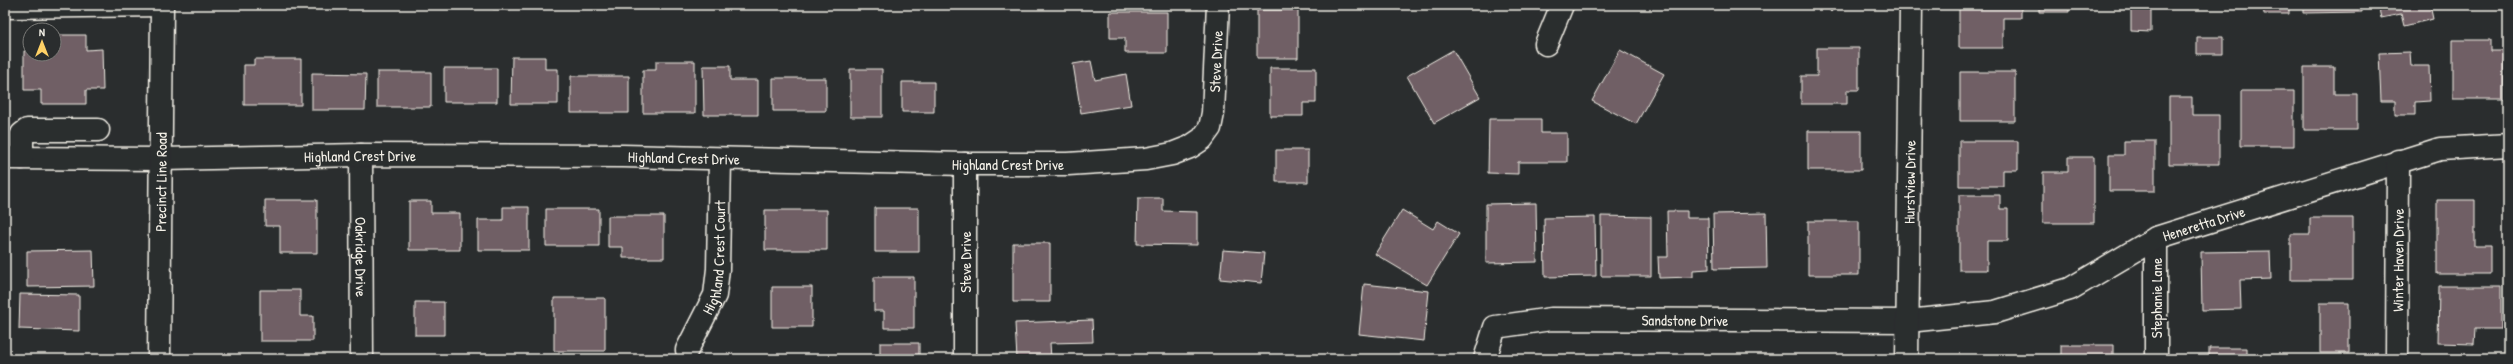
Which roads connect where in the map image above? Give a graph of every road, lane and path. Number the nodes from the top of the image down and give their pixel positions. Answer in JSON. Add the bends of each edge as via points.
{"nodes":[{"id":1,"x":162,"y":5,"type":"edge"},
{"id":2,"x":1218,"y":5,"type":"edge"},
{"id":3,"x":1562,"y":5,"type":"edge"},
{"id":4,"x":1911,"y":5,"type":"edge"},
{"id":5,"x":6,"y":6,"type":"edge"},
{"id":6,"x":1546,"y":44,"type":"dead end"},
{"id":7,"x":98,"y":130,"type":"dead end"},
{"id":8,"x":1202,"y":139,"type":"joint"},
{"id":9,"x":2508,"y":145,"type":"edge"},
{"id":10,"x":361,"y":155,"type":"junction"},
{"id":11,"x":14,"y":158,"type":"edge"},
{"id":12,"x":162,"y":159,"type":"junction"},
{"id":13,"x":720,"y":159,"type":"junction"},
{"id":14,"x":2398,"y":161,"type":"junction"},
{"id":15,"x":965,"y":164,"type":"junction"},
{"id":16,"x":2156,"y":238,"type":"junction"},
{"id":17,"x":1908,"y":322,"type":"junction"},
{"id":18,"x":687,"y":350,"type":"dead end"},
{"id":19,"x":159,"y":359,"type":"edge"},
{"id":20,"x":362,"y":359,"type":"edge"},
{"id":21,"x":965,"y":359,"type":"edge"},
{"id":22,"x":1485,"y":359,"type":"edge"},
{"id":23,"x":1907,"y":359,"type":"edge"},
{"id":24,"x":2156,"y":359,"type":"edge"},
{"id":25,"x":2397,"y":359,"type":"edge"}],
"edges":[{"from":1,"to":5,"type":"street"},
{"from":1,"to":12,"type":"street","name":"Precinct Line Road"},
{"from":2,"to":8,"type":"street","name":"Steve Drive","via":[[1213,113],[1210,128]]},
{"from":3,"to":6,"type":"street"},
{"from":4,"to":17,"type":"street","name":"Hurstview Drive"},
{"from":7,"to":11,"type":"street","via":[[27,130],[22,134]]},
{"from":8,"to":15,"type":"street","name":"Highland Crest Drive","via":[[1172,154],[1146,159],[1068,164]]},
{"from":9,"to":14,"type":"street","name":"Heneretta Drive","via":[[2440,149]]},
{"from":10,"to":12,"type":"street","name":"Highland Crest Drive"},
{"from":10,"to":13,"type":"street","name":"Highland Crest Drive"},
{"from":10,"to":20,"type":"street","name":"Oakridge Drive"},
{"from":11,"to":12,"type":"street","name":"Highland Crest Drive"},
{"from":12,"to":19,"type":"street","name":"Precinct Line Road"},
{"from":13,"to":15,"type":"street","name":"Highland Crest Drive"},
{"from":13,"to":18,"type":"street","name":"Highland Crest Court","via":[[718,269],[715,295]]},
{"from":14,"to":16,"type":"street","name":"Heneretta Drive"},
{"from":14,"to":25,"type":"street","name":"Winter Haven Drive"},
{"from":15,"to":21,"type":"street","name":"Steve Drive"},
{"from":16,"to":17,"type":"street","name":"Heneretta Drive","via":[[2070,289],[1995,312]]},
{"from":16,"to":24,"type":"street","name":"Stephanie Lane"},
{"from":17,"to":22,"type":"street","name":"Sandstone Drive","via":[[1551,319],[1495,327]]},
{"from":17,"to":23,"type":"street","name":"Hurstview Drive"}]}
